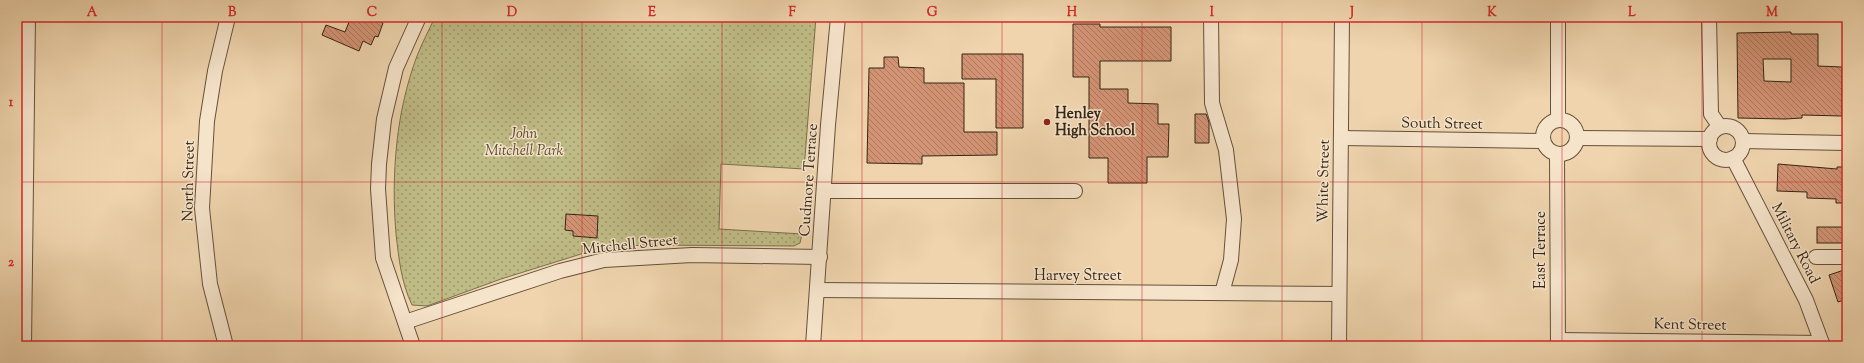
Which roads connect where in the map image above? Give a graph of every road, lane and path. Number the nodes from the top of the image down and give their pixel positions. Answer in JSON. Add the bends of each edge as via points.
{"nodes":[{"id":1,"x":28,"y":17,"type":"edge"},
{"id":2,"x":228,"y":17,"type":"edge"},
{"id":3,"x":419,"y":17,"type":"edge"},
{"id":4,"x":838,"y":17,"type":"edge"},
{"id":5,"x":1210,"y":17,"type":"edge"},
{"id":6,"x":1342,"y":17,"type":"edge"},
{"id":7,"x":1558,"y":17,"type":"edge"},
{"id":8,"x":1709,"y":17,"type":"edge"},
{"id":9,"x":1558,"y":120,"type":"junction"},
{"id":10,"x":22,"y":125,"type":"edge"},
{"id":11,"x":1720,"y":127,"type":"junction"},
{"id":12,"x":1341,"y":138,"type":"junction"},
{"id":13,"x":1577,"y":138,"type":"junction"},
{"id":14,"x":1710,"y":139,"type":"junction"},
{"id":15,"x":1542,"y":141,"type":"junction"},
{"id":16,"x":1743,"y":141,"type":"junction"},
{"id":17,"x":1847,"y":143,"type":"edge"},
{"id":18,"x":1557,"y":154,"type":"junction"},
{"id":19,"x":1733,"y":158,"type":"junction"},
{"id":20,"x":824,"y":191,"type":"junction"},
{"id":21,"x":1075,"y":191,"type":"dead end"},
{"id":22,"x":820,"y":256,"type":"junction"},
{"id":23,"x":1816,"y":257,"type":"dead end"},
{"id":24,"x":1847,"y":257,"type":"edge"},
{"id":25,"x":817,"y":290,"type":"junction"},
{"id":26,"x":1222,"y":293,"type":"junction"},
{"id":27,"x":1339,"y":294,"type":"junction"},
{"id":28,"x":405,"y":322,"type":"junction"},
{"id":29,"x":1558,"y":343,"type":"edge"},
{"id":30,"x":1823,"y":344,"type":"edge"},
{"id":31,"x":24,"y":346,"type":"edge"},
{"id":32,"x":226,"y":346,"type":"edge"},
{"id":33,"x":413,"y":346,"type":"edge"},
{"id":34,"x":812,"y":346,"type":"edge"},
{"id":35,"x":1339,"y":346,"type":"edge"}],
"edges":[{"from":1,"to":10,"type":"street"},
{"from":2,"to":32,"type":"street","name":"North Street","via":[[215,71],[207,121],[202,208],[210,284]]},
{"from":3,"to":28,"type":"street","via":[[396,68],[384,119],[379,164],[378,189],[383,258]]},
{"from":4,"to":20,"type":"street","name":"Cudmore Terrace"},
{"from":5,"to":26,"type":"street","via":[[1212,103],[1226,150],[1234,219],[1231,260]]},
{"from":6,"to":12,"type":"street","name":"White Street"},
{"from":7,"to":9,"type":"street"},
{"from":8,"to":11,"type":"street","via":[[1711,114]]},
{"from":9,"to":13,"type":"street","via":[[1573,127]]},
{"from":9,"to":15,"type":"street","via":[[1547,125]]},
{"from":10,"to":31,"type":"street"},
{"from":11,"to":14,"type":"street"},
{"from":11,"to":16,"type":"street","via":[[1731,127],[1736,130]]},
{"from":12,"to":15,"type":"street","name":"South Street"},
{"from":12,"to":27,"type":"street","name":"White Street"},
{"from":13,"to":14,"type":"street"},
{"from":13,"to":18,"type":"street","via":[[1571,150],[1562,155]]},
{"from":14,"to":19,"type":"street","via":[[1710,150],[1714,155],[1725,159]]},
{"from":15,"to":18,"type":"street","via":[[1548,150]]},
{"from":16,"to":17,"type":"street"},
{"from":16,"to":19,"type":"street","via":[[1741,150]]},
{"from":18,"to":29,"type":"street","name":"East Terrace"},
{"from":19,"to":30,"type":"street","name":"Military Road","via":[[1806,300]]},
{"from":20,"to":21,"type":"street"},
{"from":20,"to":22,"type":"street","name":"Cudmore Terrace"},
{"from":22,"to":25,"type":"street","name":"Cudmore Terrace"},
{"from":22,"to":28,"type":"street","name":"Mitchell Street","via":[[692,255],[604,260],[560,271]]},
{"from":23,"to":24,"type":"street"},
{"from":25,"to":26,"type":"street","name":"Harvey Street"},
{"from":25,"to":34,"type":"street","name":"Cudmore Terrace"},
{"from":26,"to":27,"type":"street","name":"Harvey Street"},
{"from":27,"to":35,"type":"street","name":"White Street"},
{"from":28,"to":33,"type":"street"},
{"from":29,"to":30,"type":"street","name":"Kent Street"}]}
